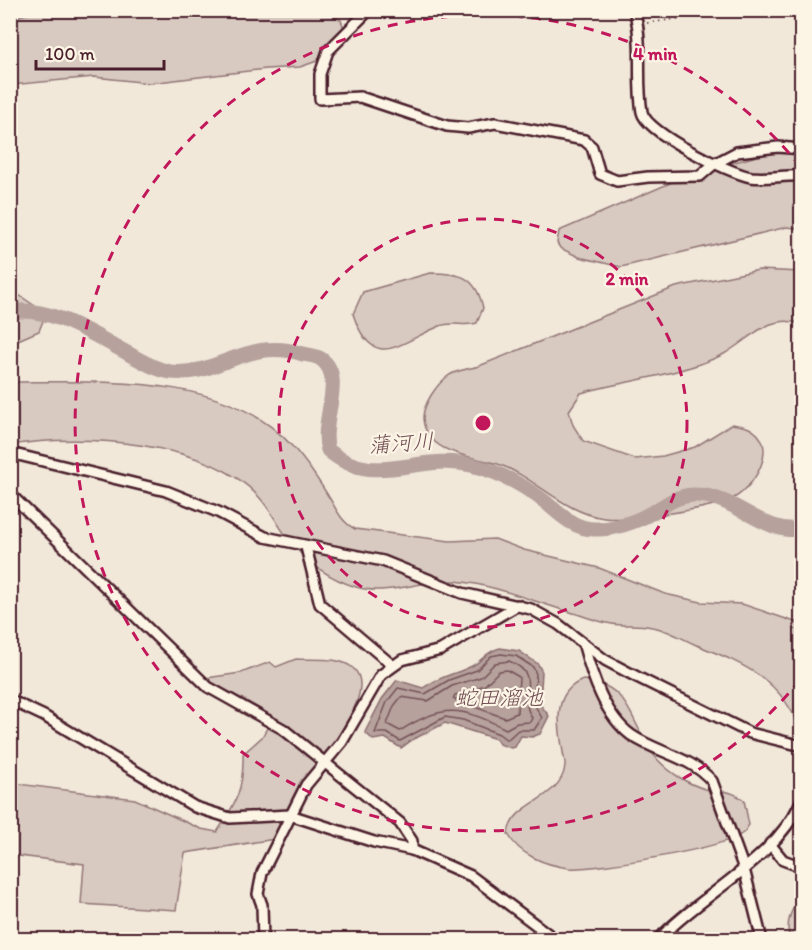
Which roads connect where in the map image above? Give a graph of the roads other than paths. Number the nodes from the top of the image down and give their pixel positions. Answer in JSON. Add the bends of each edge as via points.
{"nodes":[{"id":1,"x":369,"y":10,"type":"edge"},
{"id":2,"x":634,"y":10,"type":"edge"},
{"id":3,"x":801,"y":149,"type":"edge"},
{"id":4,"x":714,"y":164,"type":"junction"},
{"id":5,"x":801,"y":176,"type":"edge"},
{"id":6,"x":10,"y":453,"type":"edge"},
{"id":7,"x":10,"y":494,"type":"edge"},
{"id":8,"x":306,"y":547,"type":"junction"},
{"id":9,"x":518,"y":605,"type":"junction"},
{"id":10,"x":584,"y":646,"type":"junction"},
{"id":11,"x":392,"y":665,"type":"junction"},
{"id":12,"x":10,"y":700,"type":"edge"},
{"id":13,"x":801,"y":746,"type":"edge"},
{"id":14,"x":323,"y":762,"type":"junction"},
{"id":15,"x":801,"y":800,"type":"edge"},
{"id":16,"x":290,"y":815,"type":"junction"},
{"id":17,"x":770,"y":844,"type":"junction"},
{"id":18,"x":412,"y":850,"type":"junction"},
{"id":19,"x":801,"y":867,"type":"edge"},
{"id":20,"x":744,"y":869,"type":"junction"},
{"id":21,"x":263,"y":939,"type":"edge"},
{"id":22,"x":556,"y":939,"type":"edge"},
{"id":23,"x":658,"y":939,"type":"edge"},
{"id":24,"x":762,"y":939,"type":"edge"}],
"edges":[{"from":1,"to":4,"type":"street","via":[[328,51],[320,74],[320,99],[360,97],[447,126],[468,128],[495,123],[584,141],[592,147],[600,174],[617,181],[699,176]]},
{"from":2,"to":4,"type":"street","via":[[644,120]]},
{"from":3,"to":4,"type":"street","via":[[778,147],[737,153]]},
{"from":4,"to":5,"type":"street","via":[[751,177]]},
{"from":6,"to":8,"type":"street","via":[[166,491],[218,512],[264,537]]},
{"from":7,"to":14,"type":"street","via":[[208,687],[283,729]]},
{"from":8,"to":9,"type":"street","via":[[383,561],[462,593]]},
{"from":8,"to":11,"type":"street","via":[[320,604]]},
{"from":9,"to":10,"type":"street","via":[[546,616]]},
{"from":9,"to":11,"type":"street","via":[[441,650]]},
{"from":10,"to":13,"type":"street","via":[[750,733]]},
{"from":10,"to":20,"type":"street","via":[[600,694],[621,726],[632,736],[703,771],[712,781]]},
{"from":11,"to":14,"type":"street","via":[[371,688],[342,742]]},
{"from":12,"to":16,"type":"street","via":[[44,716],[195,807],[230,818]]},
{"from":14,"to":16,"type":"street"},
{"from":14,"to":18,"type":"street","via":[[400,823],[412,841]]},
{"from":15,"to":17,"type":"street"},
{"from":16,"to":18,"type":"street"},
{"from":16,"to":21,"type":"street","via":[[258,884]]},
{"from":17,"to":19,"type":"street","via":[[783,860]]},
{"from":17,"to":20,"type":"street"},
{"from":18,"to":22,"type":"street","via":[[471,876]]},
{"from":20,"to":23,"type":"street"},
{"from":20,"to":24,"type":"street"}]}
